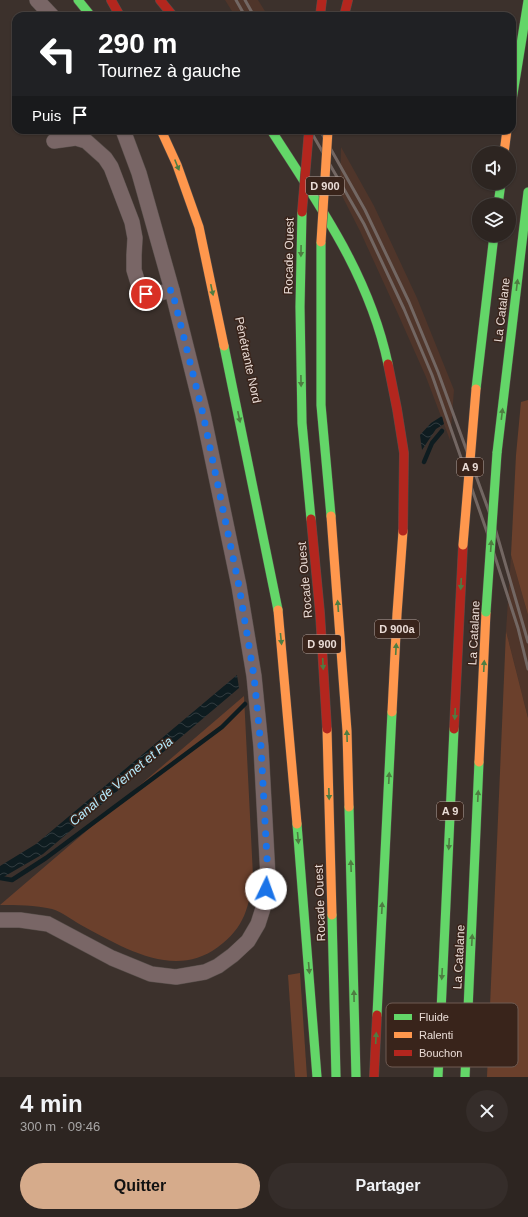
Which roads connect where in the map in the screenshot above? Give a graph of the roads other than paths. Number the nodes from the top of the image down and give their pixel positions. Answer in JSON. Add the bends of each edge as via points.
{"nodes":[{"id":1,"x":37,"y":0,"type":"edge"},
{"id":2,"x":78,"y":0,"type":"edge"},
{"id":3,"x":111,"y":0,"type":"edge"},
{"id":4,"x":160,"y":0,"type":"edge"},
{"id":5,"x":322,"y":0,"type":"edge"},
{"id":6,"x":342,"y":0,"type":"edge"},
{"id":7,"x":348,"y":0,"type":"edge"},
{"id":8,"x":528,"y":1,"type":"edge"},
{"id":9,"x":48,"y":12,"type":"edge"},
{"id":10,"x":88,"y":12,"type":"edge"},
{"id":11,"x":118,"y":12,"type":"edge"},
{"id":12,"x":170,"y":12,"type":"edge"},
{"id":13,"x":320,"y":12,"type":"edge"},
{"id":14,"x":340,"y":12,"type":"edge"},
{"id":15,"x":345,"y":12,"type":"edge"},
{"id":16,"x":516,"y":75,"type":"edge"},
{"id":17,"x":125,"y":134,"type":"edge"},
{"id":18,"x":163,"y":134,"type":"edge"},
{"id":19,"x":267,"y":134,"type":"edge"},
{"id":20,"x":274,"y":134,"type":"edge"},
{"id":21,"x":309,"y":134,"type":"edge"},
{"id":22,"x":328,"y":134,"type":"edge"},
{"id":23,"x":506,"y":134,"type":"edge"},
{"id":24,"x":54,"y":141,"type":"dead end"},
{"id":25,"x":505,"y":146,"type":"edge"},
{"id":26,"x":295,"y":153,"type":"dead end"},
{"id":27,"x":292,"y":183,"type":"dead end"},
{"id":28,"x":196,"y":190,"type":"dead end"},
{"id":29,"x":528,"y":192,"type":"edge"},
{"id":30,"x":315,"y":199,"type":"junction"},
{"id":31,"x":493,"y":242,"type":"edge"},
{"id":32,"x":172,"y":290,"type":"junction"},
{"id":33,"x":295,"y":447,"type":"dead end"},
{"id":34,"x":277,"y":600,"type":"junction"},
{"id":35,"x":320,"y":613,"type":"junction"},
{"id":36,"x":0,"y":920,"type":"edge"},
{"id":37,"x":441,"y":1003,"type":"edge"},
{"id":38,"x":469,"y":1003,"type":"edge"},
{"id":39,"x":438,"y":1067,"type":"edge"},
{"id":40,"x":466,"y":1067,"type":"edge"},
{"id":41,"x":317,"y":1077,"type":"edge"},
{"id":42,"x":336,"y":1077,"type":"edge"},
{"id":43,"x":356,"y":1077,"type":"edge"},
{"id":44,"x":374,"y":1077,"type":"edge"},
{"id":45,"x":438,"y":1077,"type":"edge"},
{"id":46,"x":466,"y":1077,"type":"edge"}],
"edges":[{"from":1,"to":9,"type":"street"},
{"from":2,"to":10,"type":"highway"},
{"from":3,"to":11,"type":"highway"},
{"from":4,"to":12,"type":"highway"},
{"from":5,"to":13,"type":"highway"},
{"from":6,"to":14,"type":"highway"},
{"from":7,"to":15,"type":"highway"},
{"from":8,"to":16,"type":"highway"},
{"from":17,"to":32,"type":"street","via":[[139,172]]},
{"from":18,"to":34,"type":"highway","one_way":true,"via":[[199,227]]},
{"from":19,"to":30,"type":"highway","number":"D 900a"},
{"from":20,"to":30,"type":"highway"},
{"from":21,"to":35,"type":"highway","name":"Rocade Ouest","number":"D 900","one_way":true,"bridge":true,"via":[[302,212],[302,423]]},
{"from":43,"to":22,"type":"highway","number":"D 900","one_way":true,"bridge":true,"via":[[347,731],[321,405],[321,242]]},
{"from":23,"to":25,"type":"highway"},
{"from":24,"to":32,"type":"street","via":[[76,138],[86,141],[105,158],[111,167],[132,222],[135,238],[134,270],[138,283],[146,294]]},
{"from":26,"to":27,"type":"highway","number":"D 900"},
{"from":28,"to":34,"type":"highway","name":"Pénétrante Nord","via":[[207,226],[246,410],[269,535]]},
{"from":38,"to":29,"type":"highway","name":"La Catalane","number":"A 9","one_way":true,"bridge":true,"via":[[486,612],[497,453]]},
{"from":44,"to":30,"type":"highway","number":"D 900a","one_way":true,"via":[[404,517],[404,453],[398,409],[384,346],[369,301],[355,268]]},
{"from":31,"to":37,"type":"highway","name":"La Catalane","number":"A 9","one_way":true,"bridge":true,"via":[[476,389],[463,546]]},
{"from":32,"to":36,"type":"street","via":[[203,414],[239,586],[254,676],[261,747],[268,877],[265,902],[258,924],[248,941],[233,954],[205,972],[176,977],[151,974],[112,958],[48,924]]},
{"from":33,"to":35,"type":"highway","number":"D 900","via":[[304,523]]},
{"from":34,"to":41,"type":"highway","one_way":true},
{"from":35,"to":42,"type":"highway","name":"Rocade Ouest","number":"D 900","one_way":true,"via":[[327,734]]},
{"from":39,"to":45,"type":"highway","name":"La Catalane","number":"A 9","one_way":true,"bridge":true},
{"from":46,"to":40,"type":"highway","name":"La Catalane","number":"A 9","one_way":true,"bridge":true}]}
